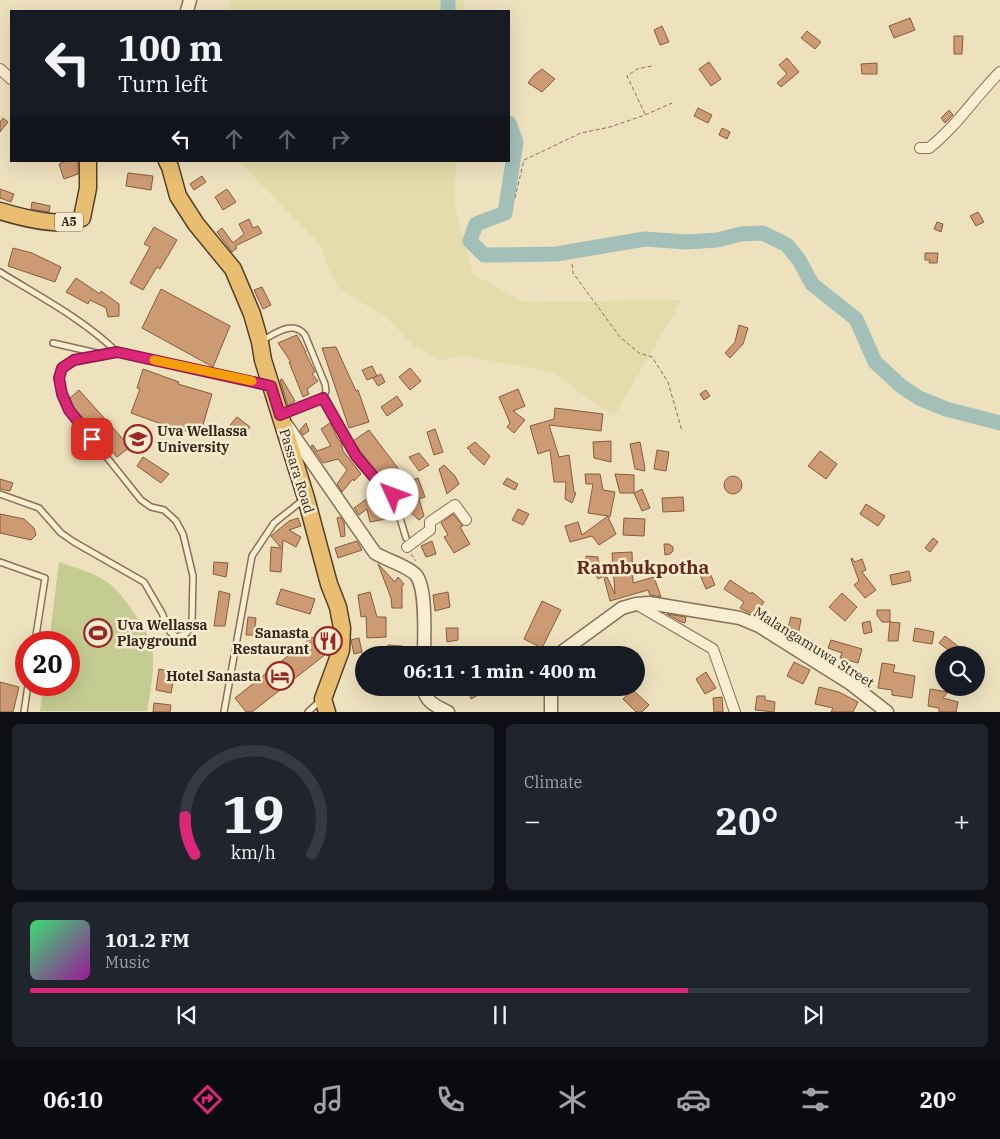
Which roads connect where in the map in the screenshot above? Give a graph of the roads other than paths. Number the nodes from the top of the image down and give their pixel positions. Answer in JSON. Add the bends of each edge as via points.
{"nodes":[{"id":1,"x":0,"y":69,"type":"edge"},
{"id":2,"x":1000,"y":72,"type":"edge"},
{"id":3,"x":10,"y":77,"type":"edge"},
{"id":4,"x":920,"y":148,"type":"dead end"},
{"id":5,"x":88,"y":162,"type":"edge"},
{"id":6,"x":168,"y":162,"type":"edge"},
{"id":7,"x":0,"y":211,"type":"edge"},
{"id":8,"x":0,"y":272,"type":"edge"},
{"id":9,"x":260,"y":342,"type":"junction"},
{"id":10,"x":53,"y":344,"type":"dead end"},
{"id":11,"x":117,"y":352,"type":"junction"},
{"id":12,"x":101,"y":354,"type":"junction"},
{"id":13,"x":271,"y":386,"type":"junction"},
{"id":14,"x":323,"y":398,"type":"junction"},
{"id":15,"x":280,"y":415,"type":"junction"},
{"id":16,"x":0,"y":494,"type":"edge"},
{"id":17,"x":306,"y":498,"type":"junction"},
{"id":18,"x":466,"y":520,"type":"dead end"},
{"id":19,"x":406,"y":543,"type":"joint"},
{"id":20,"x":0,"y":562,"type":"edge"},
{"id":21,"x":636,"y":604,"type":"junction"},
{"id":22,"x":37,"y":631,"type":"edge"},
{"id":23,"x":424,"y":646,"type":"edge"},
{"id":24,"x":570,"y":646,"type":"edge"},
{"id":25,"x":26,"y":696,"type":"edge"},
{"id":26,"x":426,"y":696,"type":"edge"},
{"id":27,"x":551,"y":696,"type":"edge"},
{"id":28,"x":325,"y":705,"type":"edge"},
{"id":29,"x":24,"y":712,"type":"edge"},
{"id":30,"x":224,"y":712,"type":"edge"},
{"id":31,"x":308,"y":712,"type":"edge"},
{"id":32,"x":448,"y":712,"type":"edge"},
{"id":33,"x":551,"y":712,"type":"edge"},
{"id":34,"x":735,"y":712,"type":"edge"},
{"id":35,"x":887,"y":712,"type":"edge"}],
"edges":[{"from":1,"to":3,"type":"street"},
{"from":2,"to":4,"type":"street","via":[[946,135],[929,148]]},
{"from":5,"to":7,"type":"highway","number":"A5","via":[[86,204],[82,218],[77,221],[46,221]]},
{"from":6,"to":9,"type":"highway","name":"Passara Road","via":[[178,196],[233,269]]},
{"from":8,"to":11,"type":"lane","via":[[84,324]]},
{"from":9,"to":13,"type":"highway","name":"Passara Road"},
{"from":9,"to":14,"type":"lane","via":[[288,327],[302,331],[325,384]]},
{"from":10,"to":12,"type":"lane"},
{"from":11,"to":12,"type":"lane"},
{"from":11,"to":13,"type":"lane"},
{"from":12,"to":16,"type":"lane","via":[[74,360],[62,368],[59,378],[62,394],[69,410],[141,500],[164,510],[176,521],[183,534],[193,576],[192,622],[187,633],[177,637],[170,632],[144,582],[61,533],[39,508]]},
{"from":13,"to":15,"type":"highway","name":"Passara Road"},
{"from":14,"to":15,"type":"lane"},
{"from":14,"to":19,"type":"lane","via":[[356,456],[380,484],[390,485]]},
{"from":15,"to":17,"type":"highway","name":"Passara Road"},
{"from":15,"to":23,"type":"street","via":[[375,553],[416,575],[424,599]]},
{"from":17,"to":28,"type":"highway","name":"Passara Road","via":[[342,628],[341,650]]},
{"from":17,"to":30,"type":"lane","via":[[274,523],[252,556]]},
{"from":18,"to":19,"type":"street","via":[[455,505],[430,522],[430,530]]},
{"from":20,"to":22,"type":"lane","via":[[45,578]]},
{"from":21,"to":24,"type":"street","name":"Malangamuwa Street","via":[[622,608]]},
{"from":21,"to":34,"type":"street","via":[[714,650]]},
{"from":21,"to":35,"type":"street","name":"Malangamuwa Street","via":[[649,603],[740,618],[759,626],[851,684]]},
{"from":25,"to":29,"type":"lane"},
{"from":26,"to":32,"type":"street","via":[[430,704]]},
{"from":27,"to":33,"type":"street"},
{"from":28,"to":31,"type":"lane"}]}
